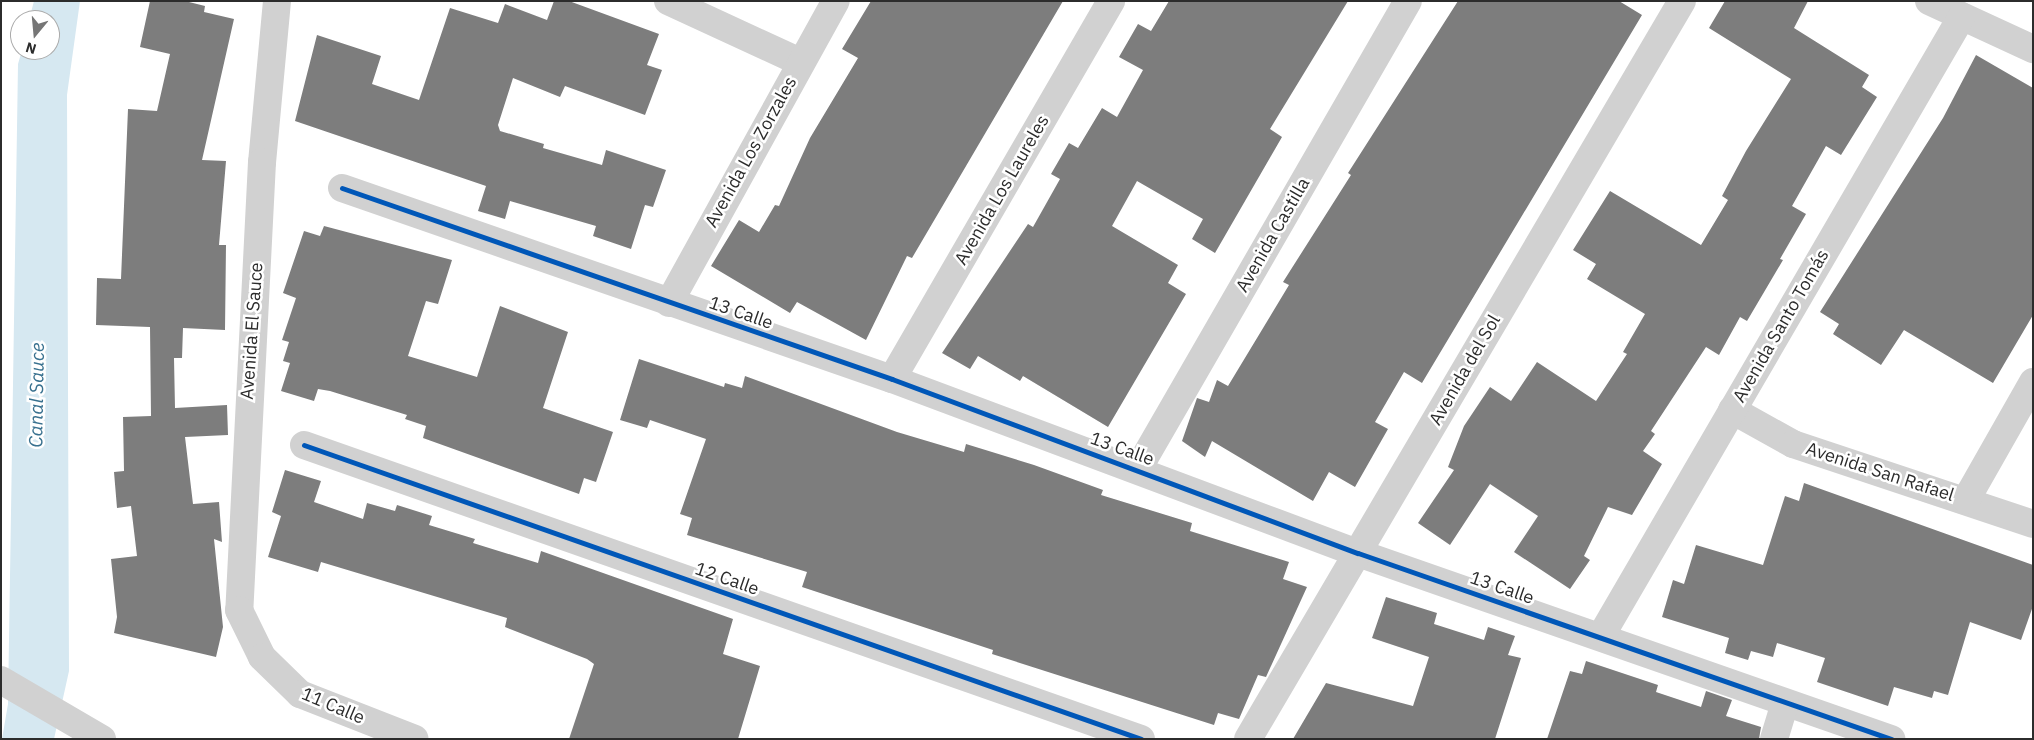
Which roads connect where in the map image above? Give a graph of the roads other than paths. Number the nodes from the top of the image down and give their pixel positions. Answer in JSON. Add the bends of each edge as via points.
{"nodes":[{"id":1,"x":277,"y":1,"type":"edge"},
{"id":2,"x":668,"y":1,"type":"edge"},
{"id":3,"x":836,"y":1,"type":"edge"},
{"id":4,"x":1111,"y":1,"type":"edge"},
{"id":5,"x":1408,"y":1,"type":"edge"},
{"id":6,"x":1682,"y":1,"type":"edge"},
{"id":7,"x":1929,"y":1,"type":"edge"},
{"id":8,"x":1962,"y":16,"type":"junction"},
{"id":9,"x":2033,"y":49,"type":"edge"},
{"id":10,"x":800,"y":62,"type":"junction"},
{"id":11,"x":342,"y":188,"type":"dead end"},
{"id":12,"x":669,"y":303,"type":"junction"},
{"id":13,"x":892,"y":380,"type":"junction"},
{"id":14,"x":2033,"y":382,"type":"edge"},
{"id":15,"x":1732,"y":410,"type":"junction"},
{"id":16,"x":304,"y":445,"type":"dead end"},
{"id":17,"x":1138,"y":469,"type":"junction"},
{"id":18,"x":1966,"y":500,"type":"junction"},
{"id":19,"x":2033,"y":524,"type":"edge"},
{"id":20,"x":1358,"y":553,"type":"junction"},
{"id":21,"x":1601,"y":636,"type":"junction"},
{"id":22,"x":262,"y":657,"type":"joint"},
{"id":23,"x":1,"y":680,"type":"edge"},
{"id":24,"x":1785,"y":704,"type":"junction"},
{"id":25,"x":102,"y":739,"type":"edge"},
{"id":26,"x":415,"y":739,"type":"edge"},
{"id":27,"x":1141,"y":739,"type":"edge"},
{"id":28,"x":1248,"y":739,"type":"edge"},
{"id":29,"x":1774,"y":739,"type":"edge"},
{"id":30,"x":1891,"y":739,"type":"edge"}],
"edges":[{"from":1,"to":22,"type":"street","name":"Avenida El Sauce","via":[[259,211],[239,610]]},
{"from":2,"to":10,"type":"street"},
{"from":3,"to":10,"type":"street","name":"Avenida Los Zorzales"},
{"from":4,"to":13,"type":"street","name":"Avenida Los Laureles"},
{"from":5,"to":17,"type":"street","name":"Avenida Castilla"},
{"from":6,"to":20,"type":"street","name":"Avenida del Sol"},
{"from":7,"to":8,"type":"street"},
{"from":8,"to":9,"type":"street"},
{"from":8,"to":15,"type":"street","name":"Avenida Santo Tomás"},
{"from":10,"to":12,"type":"street","name":"Avenida Los Zorzales"},
{"from":11,"to":12,"type":"street","name":"13 Calle"},
{"from":12,"to":13,"type":"street","name":"13 Calle"},
{"from":13,"to":17,"type":"street","name":"13 Calle"},
{"from":14,"to":18,"type":"street"},
{"from":15,"to":18,"type":"street","name":"Avenida San Rafael","via":[[1793,444]]},
{"from":15,"to":21,"type":"street","name":"Avenida Santo Tomás"},
{"from":16,"to":27,"type":"street","name":"12 Calle"},
{"from":17,"to":20,"type":"street","name":"13 Calle"},
{"from":18,"to":19,"type":"street","name":"Avenida San Rafael"},
{"from":20,"to":21,"type":"street","name":"13 Calle"},
{"from":20,"to":28,"type":"street","name":"Avenida del Sol"},
{"from":21,"to":24,"type":"street","name":"13 Calle"},
{"from":22,"to":26,"type":"street","name":"11 Calle","via":[[300,694]]},
{"from":23,"to":25,"type":"street"},
{"from":24,"to":29,"type":"street"},
{"from":24,"to":30,"type":"street","name":"13 Calle"}]}
